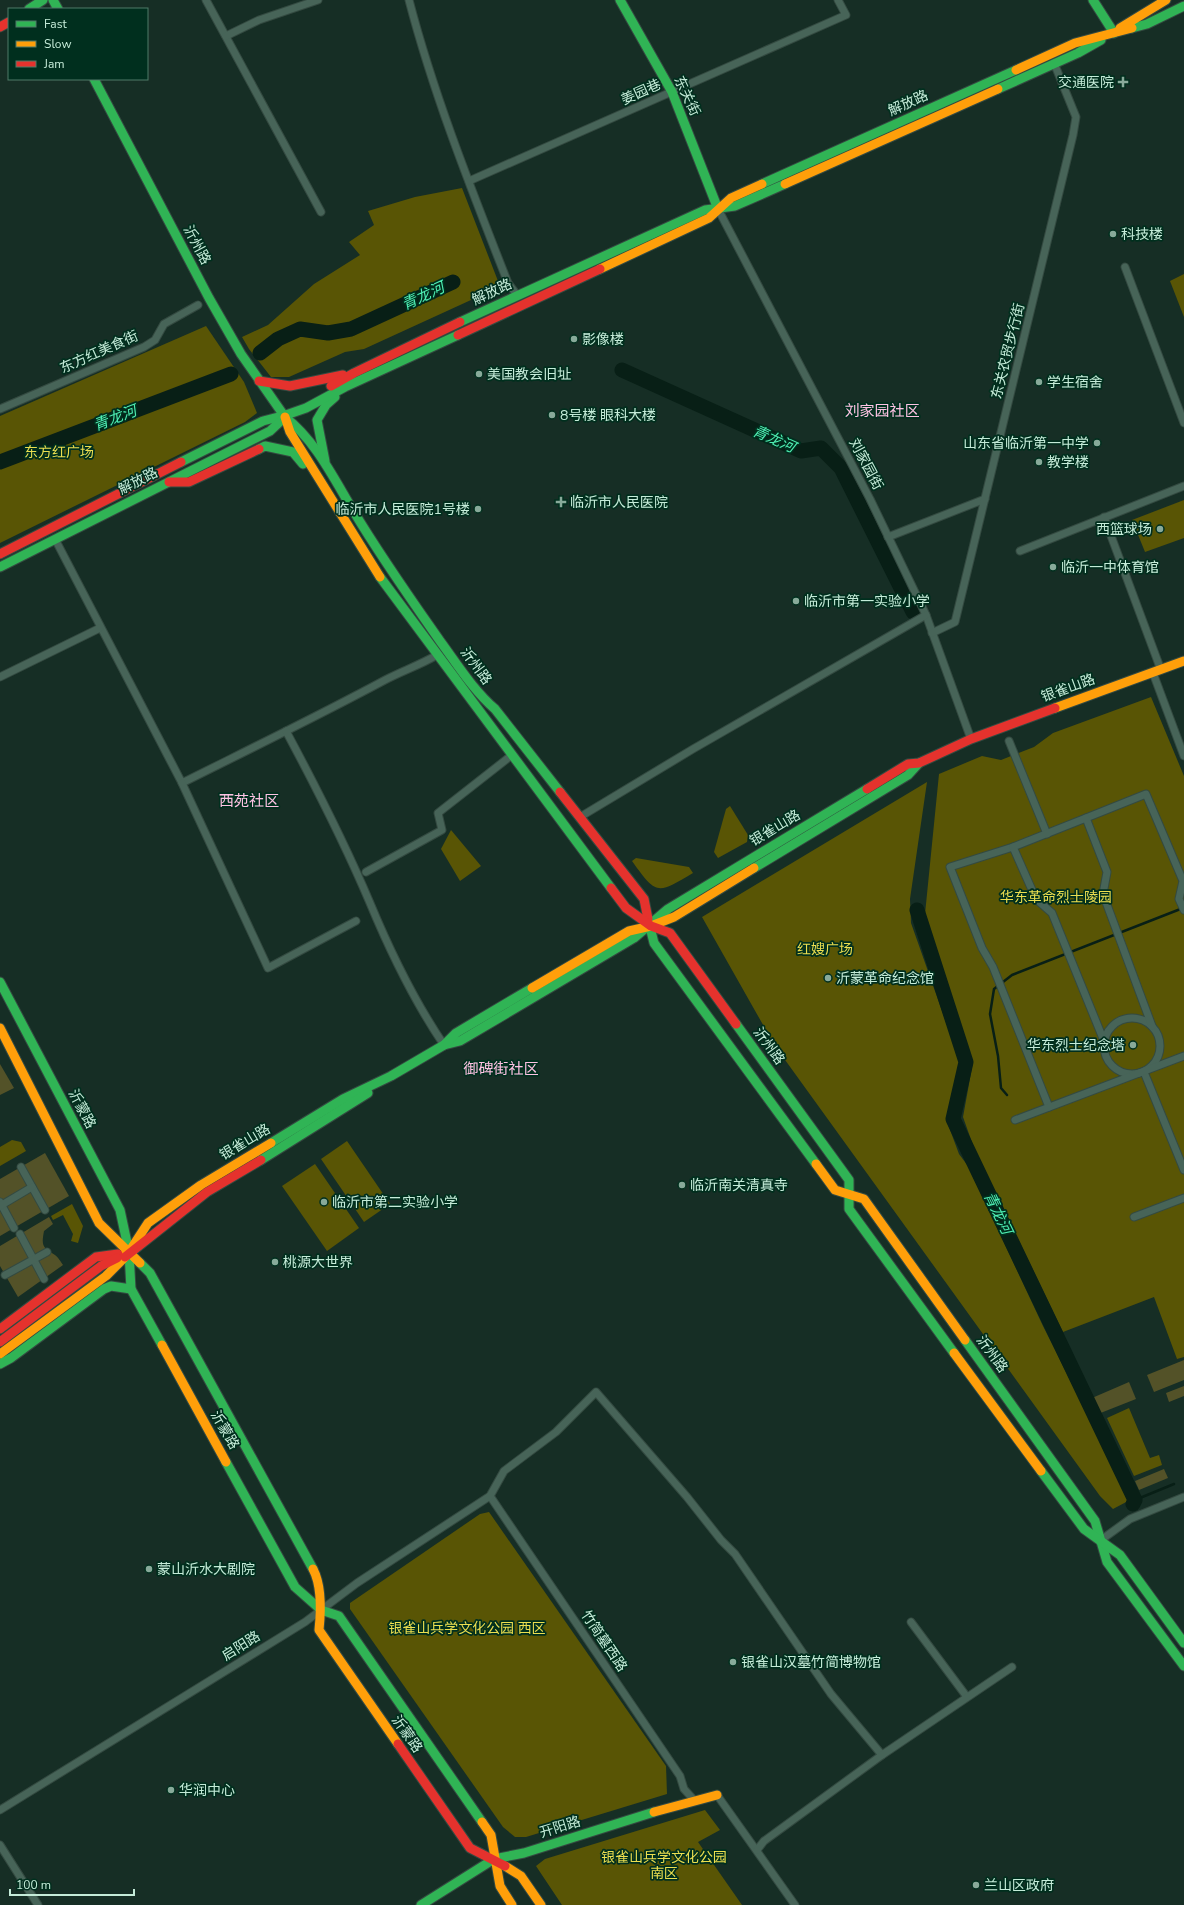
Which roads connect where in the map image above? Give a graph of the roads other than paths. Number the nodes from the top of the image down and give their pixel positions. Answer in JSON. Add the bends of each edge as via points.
{"nodes":[{"id":1,"x":43,"y":0,"type":"edge"},
{"id":2,"x":206,"y":0,"type":"edge"},
{"id":3,"x":318,"y":0,"type":"edge"},
{"id":4,"x":409,"y":0,"type":"edge"},
{"id":5,"x":620,"y":0,"type":"edge"},
{"id":6,"x":838,"y":0,"type":"edge"},
{"id":7,"x":1093,"y":0,"type":"edge"},
{"id":8,"x":1166,"y":0,"type":"edge"},
{"id":9,"x":1184,"y":6,"type":"edge"},
{"id":10,"x":31,"y":8,"type":"edge"},
{"id":11,"x":1114,"y":33,"type":"junction"},
{"id":12,"x":226,"y":36,"type":"junction"},
{"id":13,"x":1054,"y":63,"type":"junction"},
{"id":14,"x":95,"y":80,"type":"edge"},
{"id":15,"x":672,"y":92,"type":"junction"},
{"id":16,"x":469,"y":181,"type":"junction"},
{"id":17,"x":718,"y":209,"type":"junction"},
{"id":18,"x":321,"y":212,"type":"dead end"},
{"id":19,"x":1125,"y":267,"type":"dead end"},
{"id":20,"x":517,"y":296,"type":"junction"},
{"id":21,"x":198,"y":304,"type":"dead end"},
{"id":22,"x":354,"y":373,"type":"junction"},
{"id":23,"x":260,"y":381,"type":"junction"},
{"id":24,"x":345,"y":387,"type":"junction"},
{"id":25,"x":0,"y":408,"type":"edge"},
{"id":26,"x":285,"y":417,"type":"junction"},
{"id":27,"x":1184,"y":423,"type":"edge"},
{"id":28,"x":326,"y":467,"type":"junction"},
{"id":29,"x":319,"y":480,"type":"junction"},
{"id":30,"x":166,"y":482,"type":"junction"},
{"id":31,"x":1184,"y":486,"type":"edge"},
{"id":32,"x":985,"y":499,"type":"junction"},
{"id":33,"x":1104,"y":517,"type":"junction"},
{"id":34,"x":888,"y":537,"type":"junction"},
{"id":35,"x":55,"y":539,"type":"junction"},
{"id":36,"x":1020,"y":551,"type":"dead end"},
{"id":37,"x":0,"y":554,"type":"edge"},
{"id":38,"x":0,"y":567,"type":"edge"},
{"id":39,"x":926,"y":615,"type":"junction"},
{"id":40,"x":100,"y":628,"type":"junction"},
{"id":41,"x":932,"y":633,"type":"junction"},
{"id":42,"x":437,"y":655,"type":"junction"},
{"id":43,"x":1184,"y":661,"type":"edge"},
{"id":44,"x":1157,"y":671,"type":"junction"},
{"id":45,"x":0,"y":677,"type":"edge"},
{"id":46,"x":286,"y":731,"type":"junction"},
{"id":47,"x":971,"y":739,"type":"junction"},
{"id":48,"x":1009,"y":741,"type":"dead end"},
{"id":49,"x":512,"y":755,"type":"junction"},
{"id":50,"x":1184,"y":756,"type":"edge"},
{"id":51,"x":182,"y":783,"type":"junction"},
{"id":52,"x":580,"y":817,"type":"junction"},
{"id":53,"x":1086,"y":818,"type":"junction"},
{"id":54,"x":1047,"y":834,"type":"junction"},
{"id":55,"x":1013,"y":847,"type":"junction"},
{"id":56,"x":366,"y":872,"type":"dead end"},
{"id":57,"x":1184,"y":910,"type":"edge"},
{"id":58,"x":356,"y":921,"type":"dead end"},
{"id":59,"x":651,"y":926,"type":"junction"},
{"id":60,"x":0,"y":982,"type":"edge"},
{"id":61,"x":1152,"y":1026,"type":"junction"},
{"id":62,"x":0,"y":1028,"type":"edge"},
{"id":63,"x":1104,"y":1042,"type":"junction"},
{"id":64,"x":444,"y":1045,"type":"junction"},
{"id":65,"x":1184,"y":1056,"type":"edge"},
{"id":66,"x":1144,"y":1072,"type":"junction"},
{"id":67,"x":390,"y":1076,"type":"junction"},
{"id":68,"x":1048,"y":1107,"type":"junction"},
{"id":69,"x":1015,"y":1120,"type":"dead end"},
{"id":70,"x":21,"y":1167,"type":"dead end"},
{"id":71,"x":1184,"y":1170,"type":"edge"},
{"id":72,"x":32,"y":1187,"type":"junction"},
{"id":73,"x":849,"y":1196,"type":"junction"},
{"id":74,"x":1184,"y":1198,"type":"edge"},
{"id":75,"x":0,"y":1204,"type":"edge"},
{"id":76,"x":45,"y":1210,"type":"dead end"},
{"id":77,"x":1134,"y":1217,"type":"dead end"},
{"id":78,"x":14,"y":1228,"type":"dead end"},
{"id":79,"x":20,"y":1234,"type":"dead end"},
{"id":80,"x":48,"y":1252,"type":"dead end"},
{"id":81,"x":129,"y":1252,"type":"junction"},
{"id":82,"x":33,"y":1259,"type":"junction"},
{"id":83,"x":5,"y":1275,"type":"dead end"},
{"id":84,"x":44,"y":1279,"type":"dead end"},
{"id":85,"x":131,"y":1289,"type":"junction"},
{"id":86,"x":0,"y":1329,"type":"edge"},
{"id":87,"x":0,"y":1342,"type":"edge"},
{"id":88,"x":0,"y":1354,"type":"edge"},
{"id":89,"x":0,"y":1364,"type":"edge"},
{"id":90,"x":490,"y":1496,"type":"junction"},
{"id":91,"x":1184,"y":1497,"type":"edge"},
{"id":92,"x":1101,"y":1540,"type":"junction"},
{"id":93,"x":321,"y":1610,"type":"junction"},
{"id":94,"x":911,"y":1622,"type":"dead end"},
{"id":95,"x":1184,"y":1643,"type":"edge"},
{"id":96,"x":1184,"y":1666,"type":"edge"},
{"id":97,"x":1012,"y":1667,"type":"dead end"},
{"id":98,"x":967,"y":1697,"type":"junction"},
{"id":99,"x":882,"y":1755,"type":"junction"},
{"id":100,"x":717,"y":1795,"type":"joint"},
{"id":101,"x":694,"y":1800,"type":"junction"},
{"id":102,"x":0,"y":1810,"type":"edge"},
{"id":103,"x":0,"y":1845,"type":"edge"},
{"id":104,"x":757,"y":1850,"type":"junction"},
{"id":105,"x":494,"y":1859,"type":"junction"},
{"id":106,"x":38,"y":1905,"type":"edge"},
{"id":107,"x":421,"y":1905,"type":"edge"},
{"id":108,"x":512,"y":1905,"type":"edge"},
{"id":109,"x":541,"y":1905,"type":"edge"},
{"id":110,"x":795,"y":1905,"type":"edge"}],
"edges":[{"from":1,"to":10,"type":"main road"},
{"from":2,"to":12,"type":"street"},
{"from":3,"to":12,"type":"street","via":[[259,20]]},
{"from":4,"to":16,"type":"street","via":[[417,31]]},
{"from":5,"to":15,"type":"main road","name":"东关街"},
{"from":6,"to":15,"type":"street","name":"姜园巷","via":[[846,15]]},
{"from":7,"to":11,"type":"main road"},
{"from":8,"to":11,"type":"main road","name":"解放路","via":[[1143,12]]},
{"from":9,"to":11,"type":"main road","name":"解放路","via":[[1148,24]]},
{"from":11,"to":13,"type":"main road","name":"解放路"},
{"from":11,"to":17,"type":"main road","name":"解放路","via":[[1075,43],[731,198]]},
{"from":12,"to":18,"type":"street"},
{"from":13,"to":17,"type":"main road","name":"解放路","via":[[735,206]]},
{"from":13,"to":32,"type":"street","name":"东关农贸步行街","via":[[1076,117]]},
{"from":14,"to":23,"type":"main road","name":"沂州路","via":[[209,298],[241,354]]},
{"from":15,"to":16,"type":"street","name":"姜园巷"},
{"from":15,"to":17,"type":"main road","name":"东关街"},
{"from":16,"to":20,"type":"street","via":[[508,283]]},
{"from":17,"to":20,"type":"main road","name":"解放路","via":[[705,210]]},
{"from":17,"to":24,"type":"main road","name":"解放路","via":[[709,218]]},
{"from":17,"to":34,"type":"street","name":"刘家园街"},
{"from":19,"to":27,"type":"street"},
{"from":20,"to":22,"type":"main road","name":"解放路"},
{"from":21,"to":25,"type":"street","name":"东方红美食街","via":[[164,324],[155,340],[144,347]]},
{"from":22,"to":23,"type":"main road","via":[[290,386]]},
{"from":22,"to":26,"type":"main road","name":"解放路","via":[[299,404]]},
{"from":23,"to":26,"type":"main road","name":"沂州路"},
{"from":24,"to":26,"type":"main road","name":"解放路"},
{"from":24,"to":28,"type":"main road","via":[[326,405],[317,420]]},
{"from":26,"to":28,"type":"main road","name":"沂州路","via":[[298,427]]},
{"from":26,"to":29,"type":"main road","name":"沂州路","via":[[290,432]]},
{"from":26,"to":30,"type":"main road","name":"解放路","via":[[270,431]]},
{"from":26,"to":37,"type":"main road","name":"解放路","via":[[263,421]]},
{"from":28,"to":52,"type":"main road","name":"沂州路","via":[[386,565],[454,660],[482,698],[496,709]]},
{"from":29,"to":30,"type":"main road","via":[[293,452],[265,446],[189,482]]},
{"from":29,"to":42,"type":"main road","name":"沂州路","via":[[378,574]]},
{"from":30,"to":35,"type":"main road","name":"解放路"},
{"from":31,"to":33,"type":"street"},
{"from":32,"to":34,"type":"street"},
{"from":32,"to":41,"type":"street","name":"东关农贸步行街","via":[[955,622]]},
{"from":33,"to":36,"type":"street"},
{"from":33,"to":44,"type":"street"},
{"from":34,"to":39,"type":"street","name":"刘家园街"},
{"from":35,"to":38,"type":"main road","name":"解放路"},
{"from":35,"to":40,"type":"street"},
{"from":39,"to":41,"type":"street","name":"刘家园街"},
{"from":39,"to":52,"type":"street"},
{"from":40,"to":45,"type":"street"},
{"from":40,"to":51,"type":"street"},
{"from":41,"to":47,"type":"street","name":"刘家园街"},
{"from":42,"to":46,"type":"street"},
{"from":42,"to":49,"type":"main road","name":"沂州路"},
{"from":43,"to":44,"type":"main road","name":"银雀山路"},
{"from":44,"to":47,"type":"main road","name":"银雀山路"},
{"from":44,"to":50,"type":"street"},
{"from":46,"to":51,"type":"street"},
{"from":46,"to":64,"type":"street","via":[[320,794],[411,990]]},
{"from":47,"to":59,"type":"main road","name":"银雀山路","via":[[919,763],[908,775],[674,917]]},
{"from":48,"to":54,"type":"street"},
{"from":49,"to":56,"type":"street","via":[[438,813],[442,830]]},
{"from":49,"to":59,"type":"main road","name":"沂州路","via":[[626,908]]},
{"from":51,"to":58,"type":"street","via":[[268,968]]},
{"from":52,"to":59,"type":"main road","name":"沂州路","via":[[644,899]]},
{"from":53,"to":54,"type":"street"},
{"from":53,"to":57,"type":"street","via":[[1146,794],[1183,881],[1179,899]]},
{"from":53,"to":61,"type":"street","via":[[1107,872],[1103,894]]},
{"from":54,"to":55,"type":"street"},
{"from":55,"to":63,"type":"street","via":[[1036,899],[1052,913]]},
{"from":55,"to":68,"type":"street","via":[[950,868],[982,948],[993,967]]},
{"from":59,"to":64,"type":"main road","name":"银雀山路","via":[[629,931],[456,1033]]},
{"from":59,"to":73,"type":"main road","name":"沂州路","via":[[654,943],[835,1190]]},
{"from":59,"to":73,"type":"main road","name":"沂州路","via":[[670,933],[679,945],[848,1180]]},
{"from":60,"to":81,"type":"main road","name":"沂蒙路","via":[[120,1210]]},
{"from":61,"to":63,"type":"street","via":[[1137,1018],[1124,1019],[1112,1026]]},
{"from":61,"to":66,"type":"street","via":[[1158,1034],[1160,1052]]},
{"from":62,"to":81,"type":"main road","name":"沂蒙路","via":[[99,1223]]},
{"from":63,"to":66,"type":"street","via":[[1106,1058],[1118,1070],[1134,1074]]},
{"from":64,"to":67,"type":"main road","name":"银雀山路"},
{"from":65,"to":66,"type":"street"},
{"from":66,"to":68,"type":"street"},
{"from":66,"to":71,"type":"street"},
{"from":67,"to":81,"type":"main road","name":"银雀山路","via":[[348,1107],[207,1192]]},
{"from":67,"to":81,"type":"main road","name":"银雀山路","via":[[343,1099],[201,1185],[148,1223]]},
{"from":68,"to":69,"type":"street"},
{"from":70,"to":72,"type":"street"},
{"from":72,"to":75,"type":"street"},
{"from":72,"to":76,"type":"street"},
{"from":73,"to":92,"type":"main road","name":"沂州路","via":[[849,1209],[1084,1529]]},
{"from":73,"to":92,"type":"main road","name":"沂州路","via":[[864,1199],[1095,1521]]},
{"from":74,"to":77,"type":"street"},
{"from":75,"to":78,"type":"street"},
{"from":79,"to":82,"type":"street"},
{"from":80,"to":82,"type":"street"},
{"from":81,"to":85,"type":"main road","name":"沂蒙路"},
{"from":81,"to":86,"type":"main road","via":[[96,1257]]},
{"from":81,"to":87,"type":"main road","name":"银雀山路","via":[[101,1266]]},
{"from":81,"to":88,"type":"main road","name":"银雀山路","via":[[106,1276]]},
{"from":81,"to":93,"type":"main road","name":"沂蒙路","via":[[150,1274],[316,1574]]},
{"from":82,"to":83,"type":"street"},
{"from":82,"to":84,"type":"street"},
{"from":85,"to":89,"type":"main road","via":[[111,1286],[104,1290]]},
{"from":85,"to":93,"type":"main road","name":"沂蒙路","via":[[295,1587]]},
{"from":90,"to":93,"type":"street","name":"启阳路","via":[[357,1583]]},
{"from":90,"to":99,"type":"street","via":[[504,1471],[556,1432],[596,1392],[735,1554],[831,1694]]},
{"from":90,"to":101,"type":"street","name":"竹简墓西路","via":[[680,1776],[684,1789]]},
{"from":91,"to":92,"type":"street","via":[[1130,1520]]},
{"from":92,"to":95,"type":"main road","name":"沂州路","via":[[1120,1555]]},
{"from":92,"to":96,"type":"main road","name":"沂州路","via":[[1107,1562]]},
{"from":93,"to":102,"type":"street","name":"启阳路","via":[[301,1625]]},
{"from":93,"to":105,"type":"main road","name":"沂蒙路","via":[[339,1616],[425,1739],[491,1835]]},
{"from":93,"to":105,"type":"main road","name":"沂蒙路","via":[[319,1630],[394,1740],[470,1848]]},
{"from":94,"to":98,"type":"street"},
{"from":97,"to":98,"type":"street"},
{"from":98,"to":99,"type":"street"},
{"from":99,"to":104,"type":"street","via":[[764,1841]]},
{"from":100,"to":101,"type":"main road","name":"开阳路"},
{"from":100,"to":104,"type":"street"},
{"from":101,"to":105,"type":"main road","name":"开阳路","via":[[524,1853]]},
{"from":103,"to":106,"type":"street"},
{"from":104,"to":110,"type":"street"},
{"from":105,"to":107,"type":"main road","name":"开阳路"},
{"from":105,"to":108,"type":"main road","name":"沂蒙路","via":[[500,1886]]},
{"from":105,"to":109,"type":"main road","name":"沂蒙路","via":[[521,1876]]}]}
